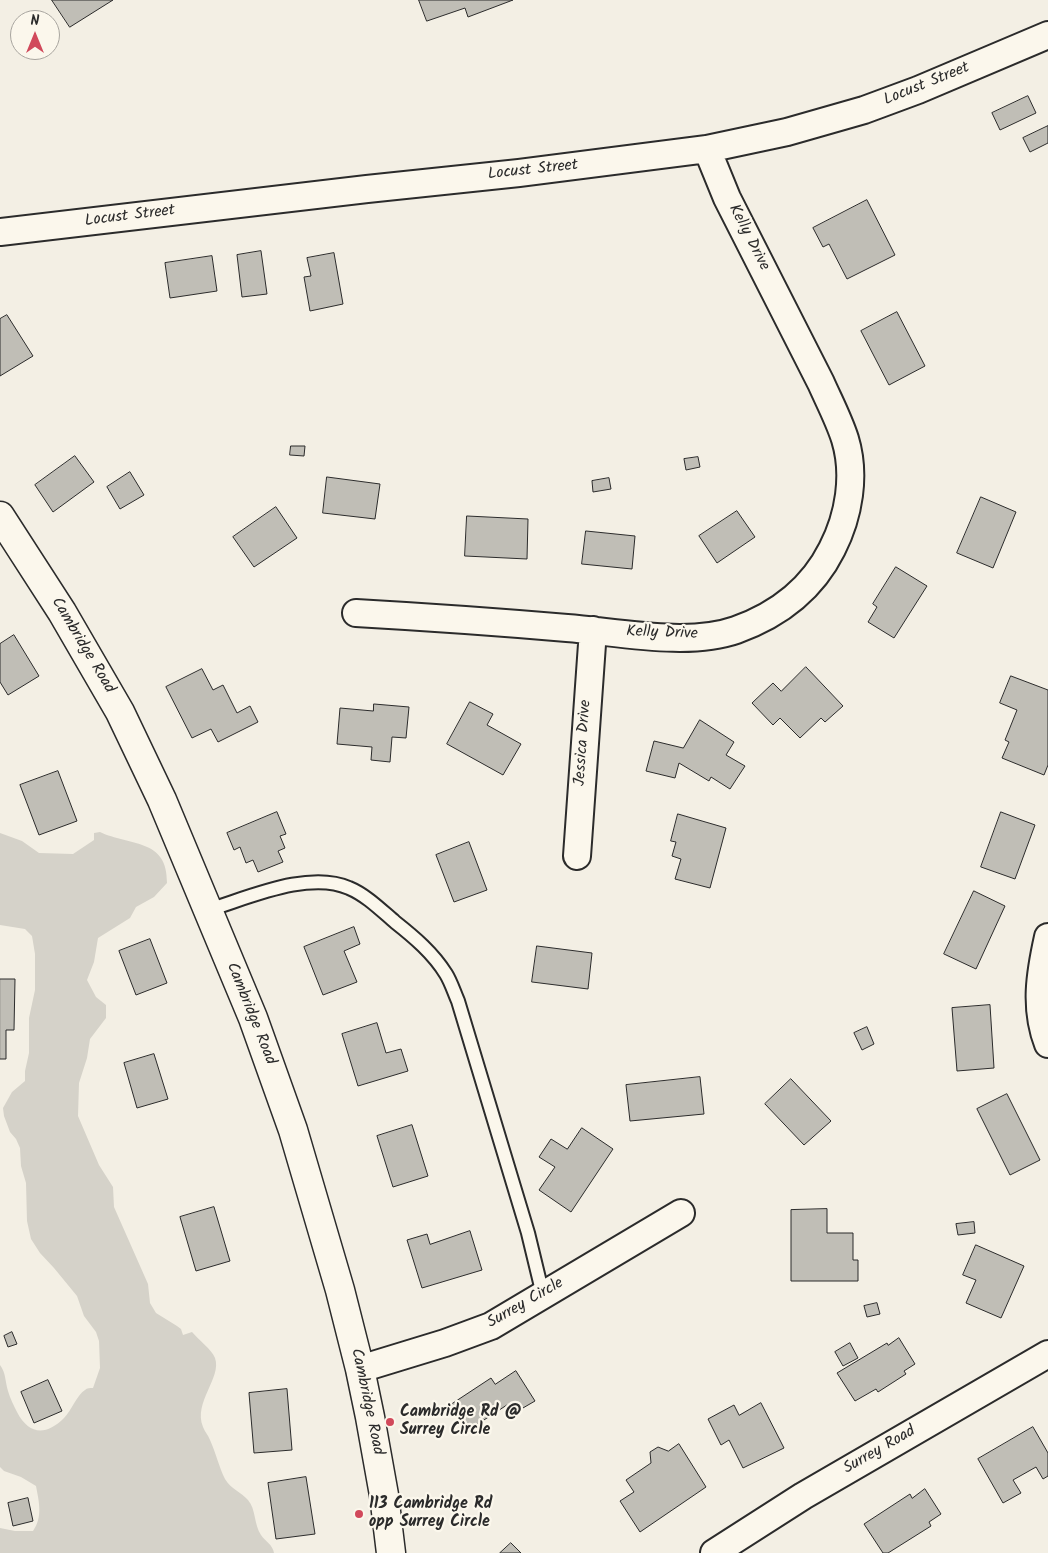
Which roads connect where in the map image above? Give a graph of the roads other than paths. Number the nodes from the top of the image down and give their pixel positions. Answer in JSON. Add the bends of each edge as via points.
{"nodes":[{"id":1,"x":1048,"y":35,"type":"edge"},
{"id":2,"x":707,"y":149,"type":"junction"},
{"id":3,"x":0,"y":232,"type":"edge"},
{"id":4,"x":0,"y":516,"type":"edge"},
{"id":5,"x":356,"y":613,"type":"dead end"},
{"id":6,"x":593,"y":630,"type":"junction"},
{"id":7,"x":577,"y":856,"type":"dead end"},
{"id":8,"x":208,"y":910,"type":"junction"},
{"id":9,"x":1048,"y":937,"type":"edge"},
{"id":10,"x":1048,"y":1044,"type":"edge"},
{"id":11,"x":681,"y":1213,"type":"dead end"},
{"id":12,"x":543,"y":1295,"type":"junction"},
{"id":13,"x":1048,"y":1354,"type":"edge"},
{"id":14,"x":360,"y":1369,"type":"junction"},
{"id":15,"x":391,"y":1553,"type":"edge"},
{"id":16,"x":714,"y":1553,"type":"edge"}],
"edges":[{"from":1,"to":2,"type":"street","name":"Locust Street","via":[[864,110],[787,132]]},
{"from":2,"to":3,"type":"street","name":"Locust Street"},
{"from":2,"to":6,"type":"street","name":"Kelly Drive","via":[[727,198],[828,398],[845,440],[849,478],[844,517],[836,542],[816,576],[788,603],[766,617],[735,630],[694,637]]},
{"from":4,"to":8,"type":"highway","name":"Cambridge Road","via":[[77,636],[120,712],[162,800]]},
{"from":5,"to":6,"type":"street","name":"Kelly Drive"},
{"from":6,"to":7,"type":"street","name":"Jessica Drive"},
{"from":8,"to":12,"type":"lane","via":[[275,889],[309,883],[336,884],[360,893],[429,952],[446,973],[458,1001],[528,1233]]},
{"from":8,"to":14,"type":"highway","name":"Cambridge Road","via":[[253,1018],[293,1130],[338,1281]]},
{"from":9,"to":10,"type":"street","via":[[1038,996]]},
{"from":11,"to":12,"type":"street","name":"Surrey Circle"},
{"from":12,"to":14,"type":"street","name":"Surrey Circle","via":[[483,1330]]},
{"from":13,"to":16,"type":"street","name":"Surrey Road","via":[[803,1496]]},
{"from":14,"to":15,"type":"highway","name":"Cambridge Road","via":[[384,1495]]}]}
